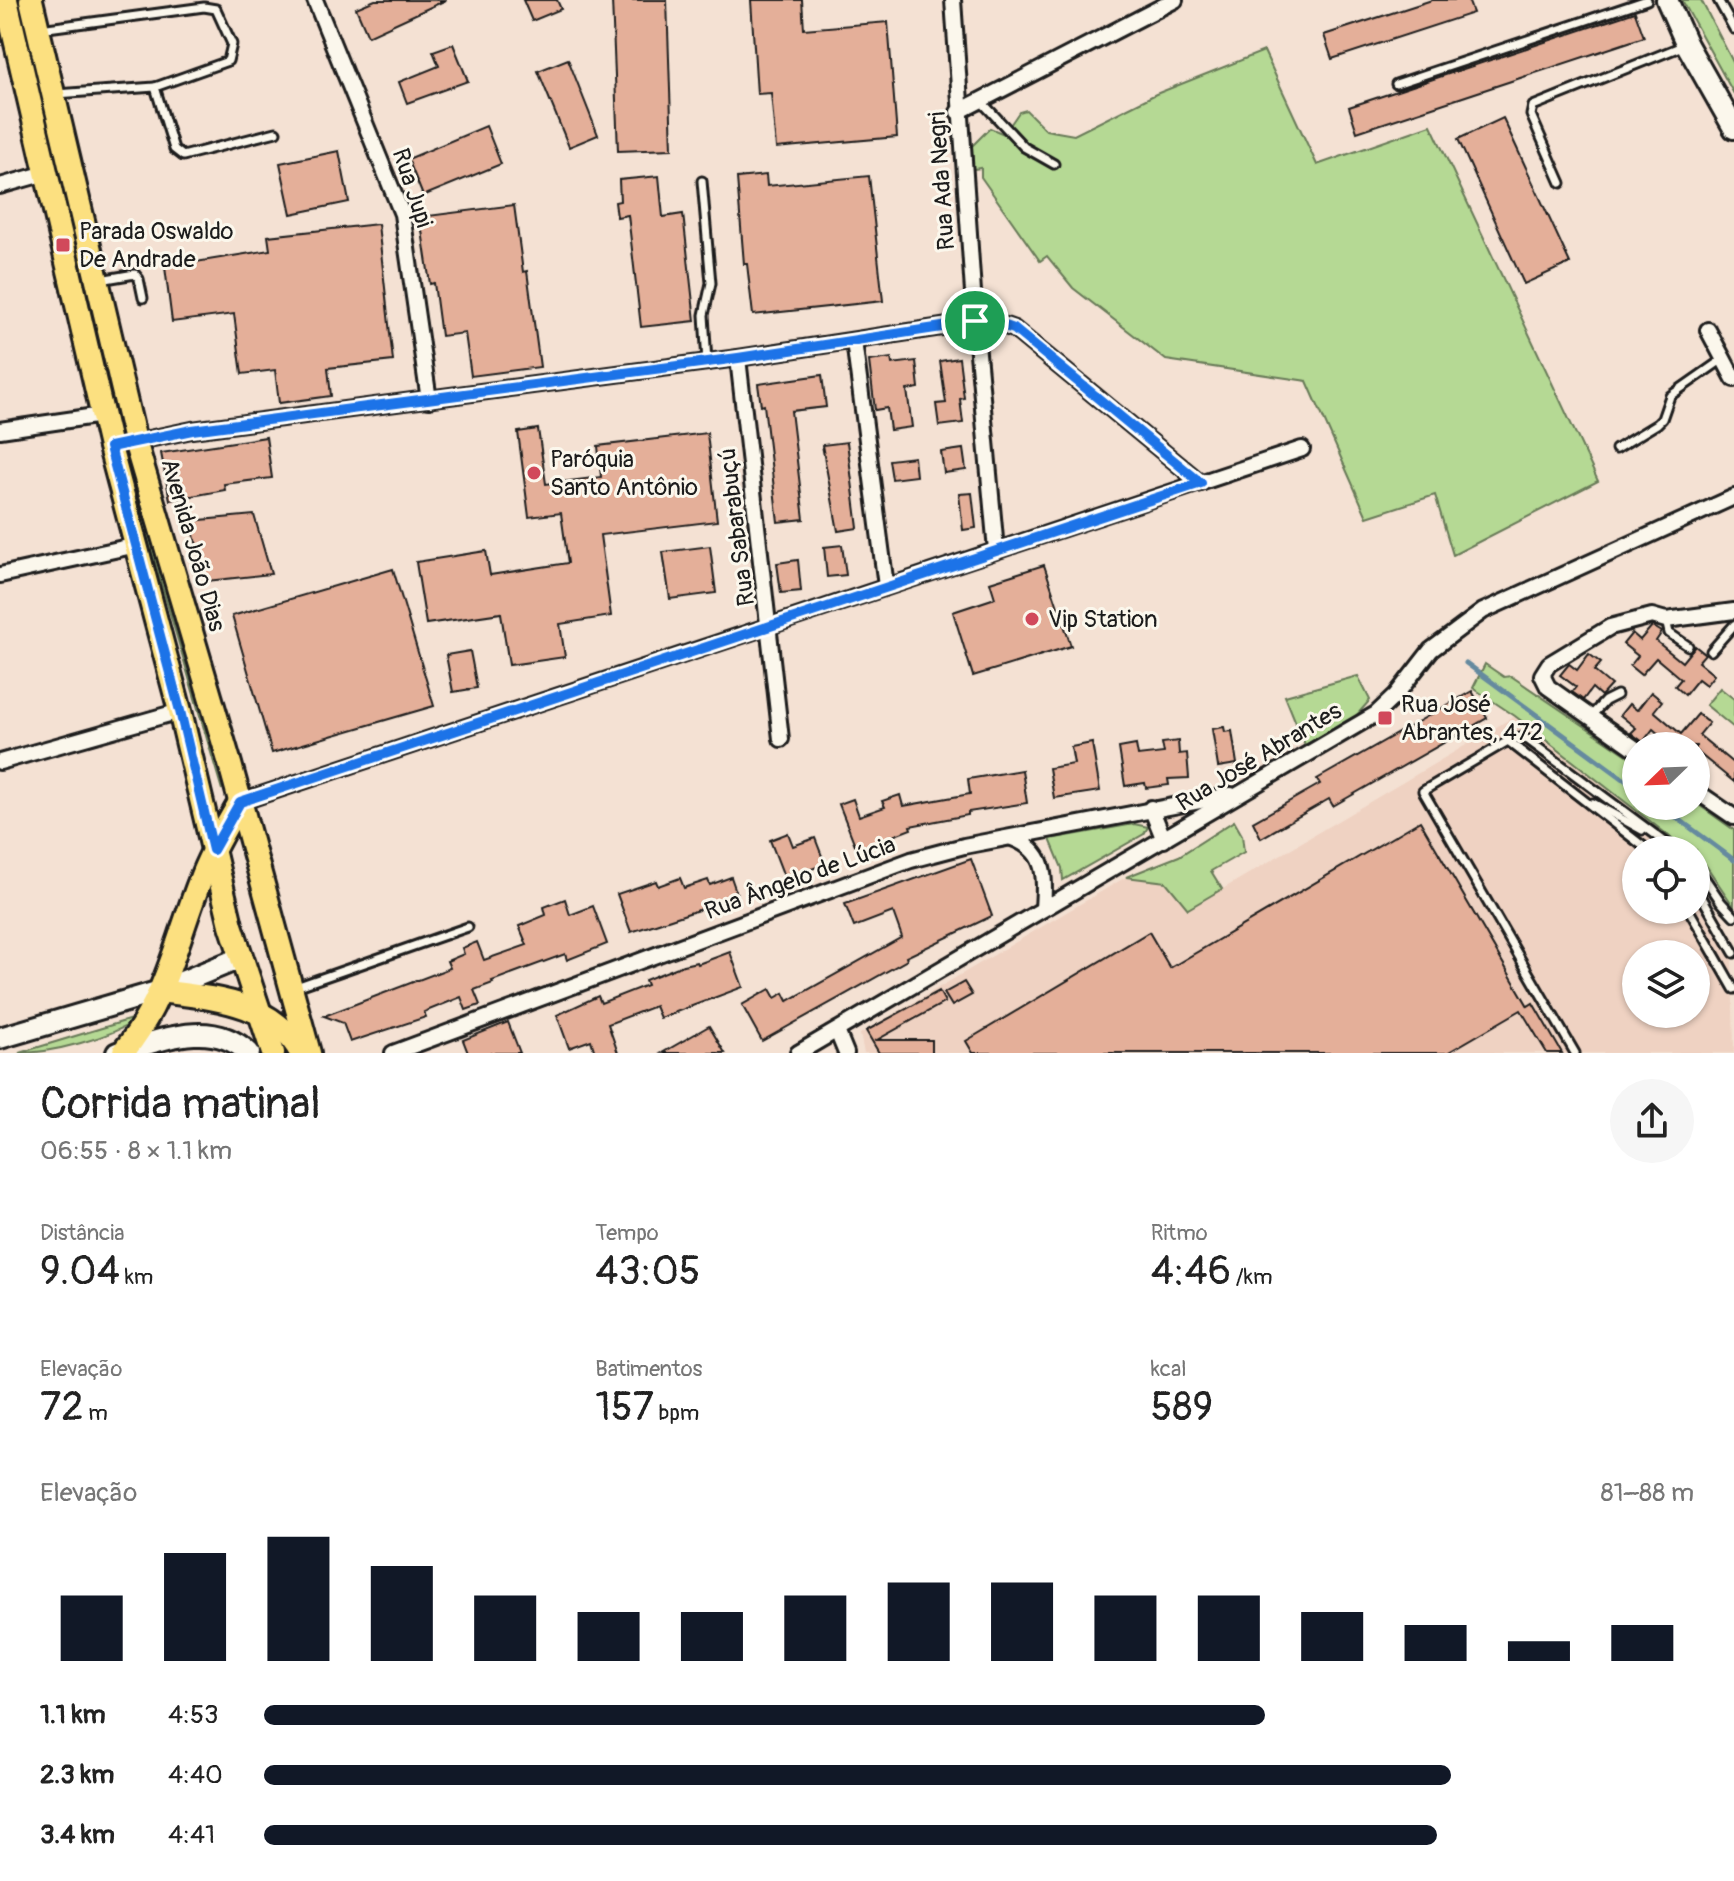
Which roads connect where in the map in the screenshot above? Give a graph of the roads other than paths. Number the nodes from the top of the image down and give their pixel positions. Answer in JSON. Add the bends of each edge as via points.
{"nodes":[{"id":1,"x":6,"y":0,"type":"edge"},
{"id":2,"x":31,"y":0,"type":"edge"},
{"id":3,"x":315,"y":0,"type":"edge"},
{"id":4,"x":953,"y":0,"type":"edge"},
{"id":5,"x":1175,"y":0,"type":"edge"},
{"id":6,"x":1647,"y":0,"type":"edge"},
{"id":7,"x":1667,"y":0,"type":"edge"},
{"id":8,"x":1718,"y":0,"type":"edge"},
{"id":9,"x":38,"y":29,"type":"junction"},
{"id":10,"x":1734,"y":29,"type":"edge"},
{"id":11,"x":1687,"y":45,"type":"junction"},
{"id":12,"x":1396,"y":84,"type":"dead end"},
{"id":13,"x":155,"y":87,"type":"junction"},
{"id":14,"x":54,"y":94,"type":"junction"},
{"id":15,"x":980,"y":100,"type":"junction"},
{"id":16,"x":958,"y":112,"type":"junction"},
{"id":17,"x":1734,"y":128,"type":"edge"},
{"id":18,"x":276,"y":132,"type":"dead end"},
{"id":19,"x":1054,"y":164,"type":"dead end"},
{"id":20,"x":46,"y":173,"type":"junction"},
{"id":21,"x":702,"y":181,"type":"dead end"},
{"id":22,"x":1561,"y":183,"type":"dead end"},
{"id":23,"x":0,"y":186,"type":"edge"},
{"id":24,"x":98,"y":280,"type":"junction"},
{"id":25,"x":143,"y":298,"type":"dead end"},
{"id":26,"x":975,"y":321,"type":"junction"},
{"id":27,"x":1708,"y":330,"type":"dead end"},
{"id":28,"x":854,"y":341,"type":"junction"},
{"id":29,"x":738,"y":358,"type":"junction"},
{"id":30,"x":1723,"y":359,"type":"junction"},
{"id":31,"x":707,"y":362,"type":"junction"},
{"id":32,"x":1734,"y":379,"type":"edge"},
{"id":33,"x":429,"y":400,"type":"junction"},
{"id":34,"x":102,"y":415,"type":"junction"},
{"id":35,"x":0,"y":430,"type":"edge"},
{"id":36,"x":135,"y":441,"type":"junction"},
{"id":37,"x":110,"y":447,"type":"junction"},
{"id":38,"x":1302,"y":449,"type":"dead end"},
{"id":39,"x":1616,"y":449,"type":"dead end"},
{"id":40,"x":1201,"y":483,"type":"junction"},
{"id":41,"x":1734,"y":497,"type":"edge"},
{"id":42,"x":137,"y":545,"type":"junction"},
{"id":43,"x":996,"y":550,"type":"junction"},
{"id":44,"x":0,"y":575,"type":"edge"},
{"id":45,"x":886,"y":586,"type":"junction"},
{"id":46,"x":1734,"y":611,"type":"edge"},
{"id":47,"x":1666,"y":620,"type":"junction"},
{"id":48,"x":771,"y":625,"type":"junction"},
{"id":49,"x":1734,"y":625,"type":"edge"},
{"id":50,"x":1688,"y":646,"type":"dead end"},
{"id":51,"x":1711,"y":651,"type":"dead end"},
{"id":52,"x":1617,"y":695,"type":"dead end"},
{"id":53,"x":180,"y":711,"type":"junction"},
{"id":54,"x":1591,"y":717,"type":"junction"},
{"id":55,"x":781,"y":739,"type":"dead end"},
{"id":56,"x":1622,"y":739,"type":"edge"},
{"id":57,"x":1508,"y":741,"type":"junction"},
{"id":58,"x":0,"y":762,"type":"edge"},
{"id":59,"x":1237,"y":794,"type":"junction"},
{"id":60,"x":1584,"y":799,"type":"junction"},
{"id":61,"x":1710,"y":801,"type":"edge"},
{"id":62,"x":240,"y":802,"type":"junction"},
{"id":63,"x":1151,"y":808,"type":"junction"},
{"id":64,"x":1734,"y":817,"type":"edge"},
{"id":65,"x":1649,"y":833,"type":"junction"},
{"id":66,"x":1630,"y":836,"type":"edge"},
{"id":67,"x":1653,"y":836,"type":"edge"},
{"id":68,"x":1009,"y":837,"type":"junction"},
{"id":69,"x":1164,"y":840,"type":"junction"},
{"id":70,"x":213,"y":850,"type":"junction"},
{"id":71,"x":1710,"y":884,"type":"edge"},
{"id":72,"x":1043,"y":909,"type":"junction"},
{"id":73,"x":1710,"y":911,"type":"edge"},
{"id":74,"x":1734,"y":916,"type":"edge"},
{"id":75,"x":1697,"y":924,"type":"edge"},
{"id":76,"x":468,"y":927,"type":"dead end"},
{"id":77,"x":1734,"y":953,"type":"edge"},
{"id":78,"x":240,"y":958,"type":"junction"},
{"id":79,"x":292,"y":988,"type":"junction"},
{"id":80,"x":1734,"y":989,"type":"edge"},
{"id":81,"x":160,"y":991,"type":"junction"},
{"id":82,"x":257,"y":1011,"type":"junction"},
{"id":83,"x":837,"y":1031,"type":"junction"},
{"id":84,"x":0,"y":1038,"type":"edge"},
{"id":85,"x":120,"y":1052,"type":"edge"},
{"id":86,"x":249,"y":1053,"type":"edge"},
{"id":87,"x":273,"y":1053,"type":"edge"},
{"id":88,"x":301,"y":1053,"type":"edge"},
{"id":89,"x":309,"y":1053,"type":"edge"},
{"id":90,"x":393,"y":1053,"type":"edge"},
{"id":91,"x":798,"y":1053,"type":"edge"},
{"id":92,"x":846,"y":1053,"type":"edge"},
{"id":93,"x":1575,"y":1053,"type":"edge"}],
"edges":[{"from":1,"to":20,"type":"main road"},
{"from":2,"to":9,"type":"main road","name":"Avenida João Dias"},
{"from":3,"to":33,"type":"street","name":"Rua Jupi","via":[[402,214]]},
{"from":4,"to":16,"type":"street","name":"Rua Ada Negri"},
{"from":5,"to":15,"type":"street"},
{"from":6,"to":12,"type":"lane"},
{"from":7,"to":11,"type":"main road"},
{"from":8,"to":10,"type":"lane"},
{"from":9,"to":13,"type":"lane","via":[[216,9],[232,44],[228,61]]},
{"from":9,"to":14,"type":"main road","name":"Avenida João Dias"},
{"from":11,"to":17,"type":"main road"},
{"from":11,"to":22,"type":"lane","via":[[1533,106],[1531,115]]},
{"from":13,"to":14,"type":"lane"},
{"from":13,"to":18,"type":"lane","via":[[179,155]]},
{"from":14,"to":24,"type":"main road","name":"Avenida João Dias"},
{"from":15,"to":16,"type":"street"},
{"from":15,"to":19,"type":"lane","via":[[1024,147]]},
{"from":16,"to":26,"type":"street","name":"Rua Ada Negri"},
{"from":20,"to":23,"type":"street"},
{"from":20,"to":34,"type":"main road"},
{"from":21,"to":31,"type":"lane","via":[[711,283],[704,315]]},
{"from":24,"to":25,"type":"lane","via":[[135,274]]},
{"from":24,"to":36,"type":"main road","name":"Avenida João Dias"},
{"from":26,"to":28,"type":"street"},
{"from":26,"to":40,"type":"street","via":[[1001,322],[1014,329]]},
{"from":26,"to":43,"type":"street","name":"Rua Ada Negri"},
{"from":27,"to":30,"type":"street"},
{"from":28,"to":29,"type":"street"},
{"from":28,"to":45,"type":"street"},
{"from":29,"to":31,"type":"street"},
{"from":29,"to":48,"type":"street","name":"Rua Sabarabuçú"},
{"from":30,"to":32,"type":"street"},
{"from":30,"to":39,"type":"lane","via":[[1670,396],[1657,424]]},
{"from":31,"to":33,"type":"street"},
{"from":33,"to":36,"type":"street"},
{"from":34,"to":35,"type":"street"},
{"from":34,"to":37,"type":"main road"},
{"from":36,"to":37,"type":"street"},
{"from":36,"to":62,"type":"main road","name":"Avenida João Dias"},
{"from":37,"to":42,"type":"main road"},
{"from":38,"to":40,"type":"street"},
{"from":40,"to":43,"type":"street"},
{"from":41,"to":59,"type":"street","name":"Rua José Abrantes","via":[[1483,611],[1431,650],[1376,714]]},
{"from":42,"to":44,"type":"street"},
{"from":42,"to":53,"type":"main road"},
{"from":43,"to":45,"type":"street"},
{"from":45,"to":48,"type":"street"},
{"from":46,"to":47,"type":"street"},
{"from":47,"to":50,"type":"lane","via":[[1669,633]]},
{"from":47,"to":54,"type":"street","via":[[1652,616],[1610,627],[1549,664],[1542,675],[1548,687]]},
{"from":48,"to":55,"type":"street","name":"Rua Sabarabuçú"},
{"from":48,"to":62,"type":"street"},
{"from":49,"to":51,"type":"lane"},
{"from":52,"to":54,"type":"lane"},
{"from":53,"to":58,"type":"street"},
{"from":53,"to":70,"type":"main road"},
{"from":54,"to":56,"type":"street"},
{"from":57,"to":60,"type":"lane"},
{"from":57,"to":65,"type":"lane","via":[[1528,738]]},
{"from":57,"to":93,"type":"lane","via":[[1423,791]]},
{"from":59,"to":63,"type":"street","name":"Rua Ângelo de Lúcia"},
{"from":59,"to":69,"type":"street","name":"Rua José Abrantes"},
{"from":60,"to":65,"type":"lane"},
{"from":60,"to":66,"type":"lane"},
{"from":61,"to":64,"type":"street"},
{"from":62,"to":70,"type":"main road"},
{"from":62,"to":79,"type":"main road","name":"Avenida João Dias"},
{"from":63,"to":68,"type":"street","name":"Rua Ângelo de Lúcia"},
{"from":63,"to":69,"type":"street"},
{"from":65,"to":67,"type":"lane"},
{"from":68,"to":72,"type":"street","via":[[1029,844],[1041,863]]},
{"from":68,"to":90,"type":"street","name":"Rua Ângelo de Lúcia","via":[[864,876]]},
{"from":69,"to":72,"type":"street","name":"Rua José Abrantes"},
{"from":70,"to":78,"type":"main road"},
{"from":70,"to":81,"type":"main road"},
{"from":71,"to":74,"type":"lane"},
{"from":72,"to":83,"type":"street","name":"Rua José Abrantes"},
{"from":73,"to":77,"type":"lane"},
{"from":75,"to":80,"type":"lane"},
{"from":76,"to":79,"type":"lane"},
{"from":78,"to":81,"type":"main road"},
{"from":78,"to":82,"type":"main road"},
{"from":79,"to":89,"type":"main road","name":"Avenida João Dias"},
{"from":81,"to":82,"type":"main road","via":[[230,1000]]},
{"from":81,"to":84,"type":"main road"},
{"from":81,"to":85,"type":"main road","via":[[141,1030]]},
{"from":82,"to":87,"type":"main road"},
{"from":82,"to":88,"type":"main road","via":[[293,1039]]},
{"from":83,"to":91,"type":"street","name":"Rua José Abrantes"},
{"from":83,"to":92,"type":"street"},
{"from":85,"to":86,"type":"main road","via":[[175,1036],[211,1033]]}]}
